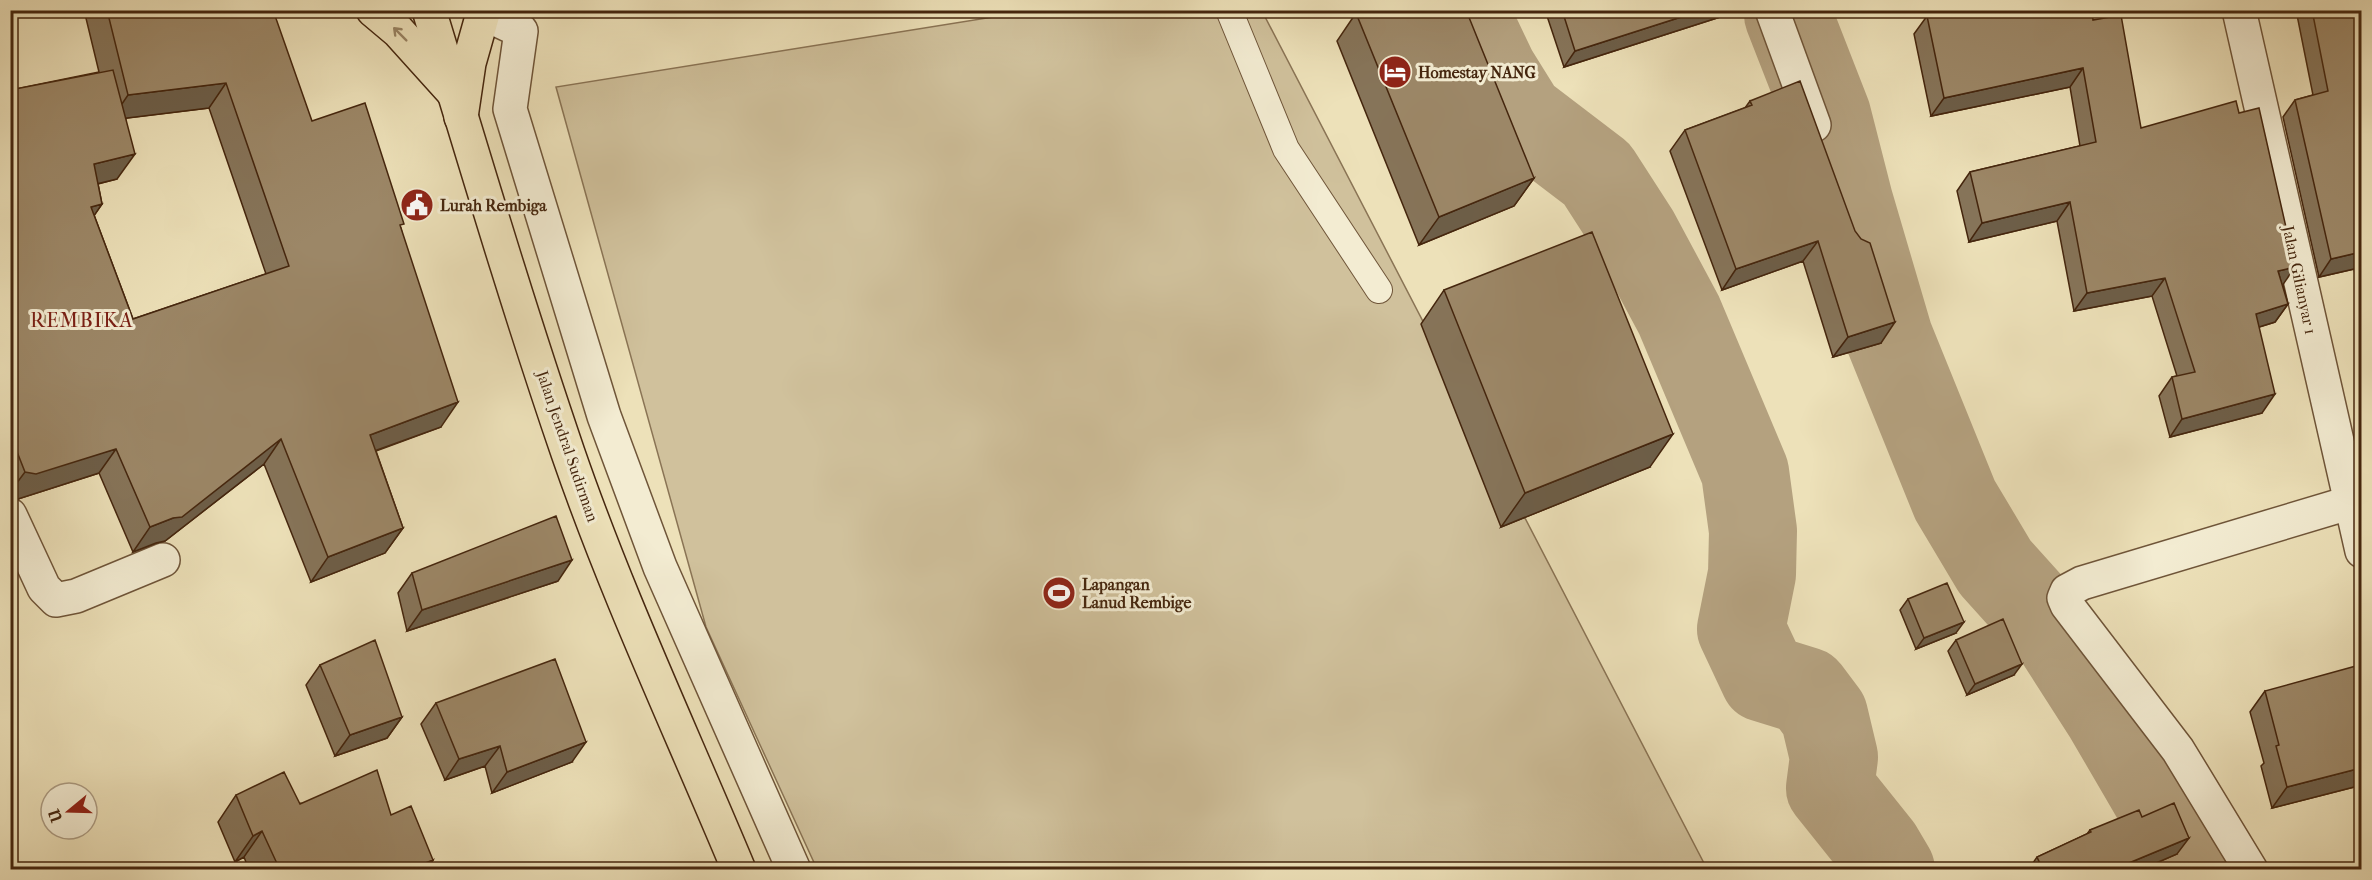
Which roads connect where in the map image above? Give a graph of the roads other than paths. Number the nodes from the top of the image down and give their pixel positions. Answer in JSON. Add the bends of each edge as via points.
{"nodes":[{"id":1,"x":373,"y":10,"type":"edge"},
{"id":2,"x":429,"y":10,"type":"edge"},
{"id":3,"x":1229,"y":10,"type":"edge"},
{"id":4,"x":1772,"y":10,"type":"edge"},
{"id":5,"x":2239,"y":10,"type":"edge"},
{"id":6,"x":484,"y":12,"type":"edge"},
{"id":7,"x":457,"y":105,"type":"junction"},
{"id":8,"x":1825,"y":156,"type":"edge"},
{"id":9,"x":1379,"y":290,"type":"dead end"},
{"id":10,"x":2356,"y":501,"type":"edge"},
{"id":11,"x":10,"y":515,"type":"edge"},
{"id":12,"x":2361,"y":551,"type":"edge"},
{"id":13,"x":163,"y":560,"type":"dead end"},
{"id":14,"x":739,"y":870,"type":"edge"},
{"id":15,"x":794,"y":870,"type":"edge"},
{"id":16,"x":2251,"y":870,"type":"edge"}],
"edges":[{"from":7,"to":1,"type":"main road","one_way":true,"via":[[398,31]]},
{"from":2,"to":7,"type":"main road","name":"Jalan Jendral Sudirman"},
{"from":3,"to":9,"type":"lane","via":[[1286,149]]},
{"from":4,"to":8,"type":"street"},
{"from":5,"to":10,"type":"street","name":"Jalan Gilianyar 1"},
{"from":6,"to":7,"type":"main road"},
{"from":6,"to":15,"type":"street","via":[[521,30],[510,109],[604,416],[660,567]]},
{"from":7,"to":14,"type":"main road","name":"Jalan Jendral Sudirman","via":[[568,454],[629,615]]},
{"from":10,"to":12,"type":"street","name":"Jalan Gilianyar 1"},
{"from":10,"to":16,"type":"street","via":[[2082,583],[2067,591],[2064,598],[2178,750]]},
{"from":11,"to":13,"type":"street","via":[[44,588],[56,600],[76,596]]}]}
